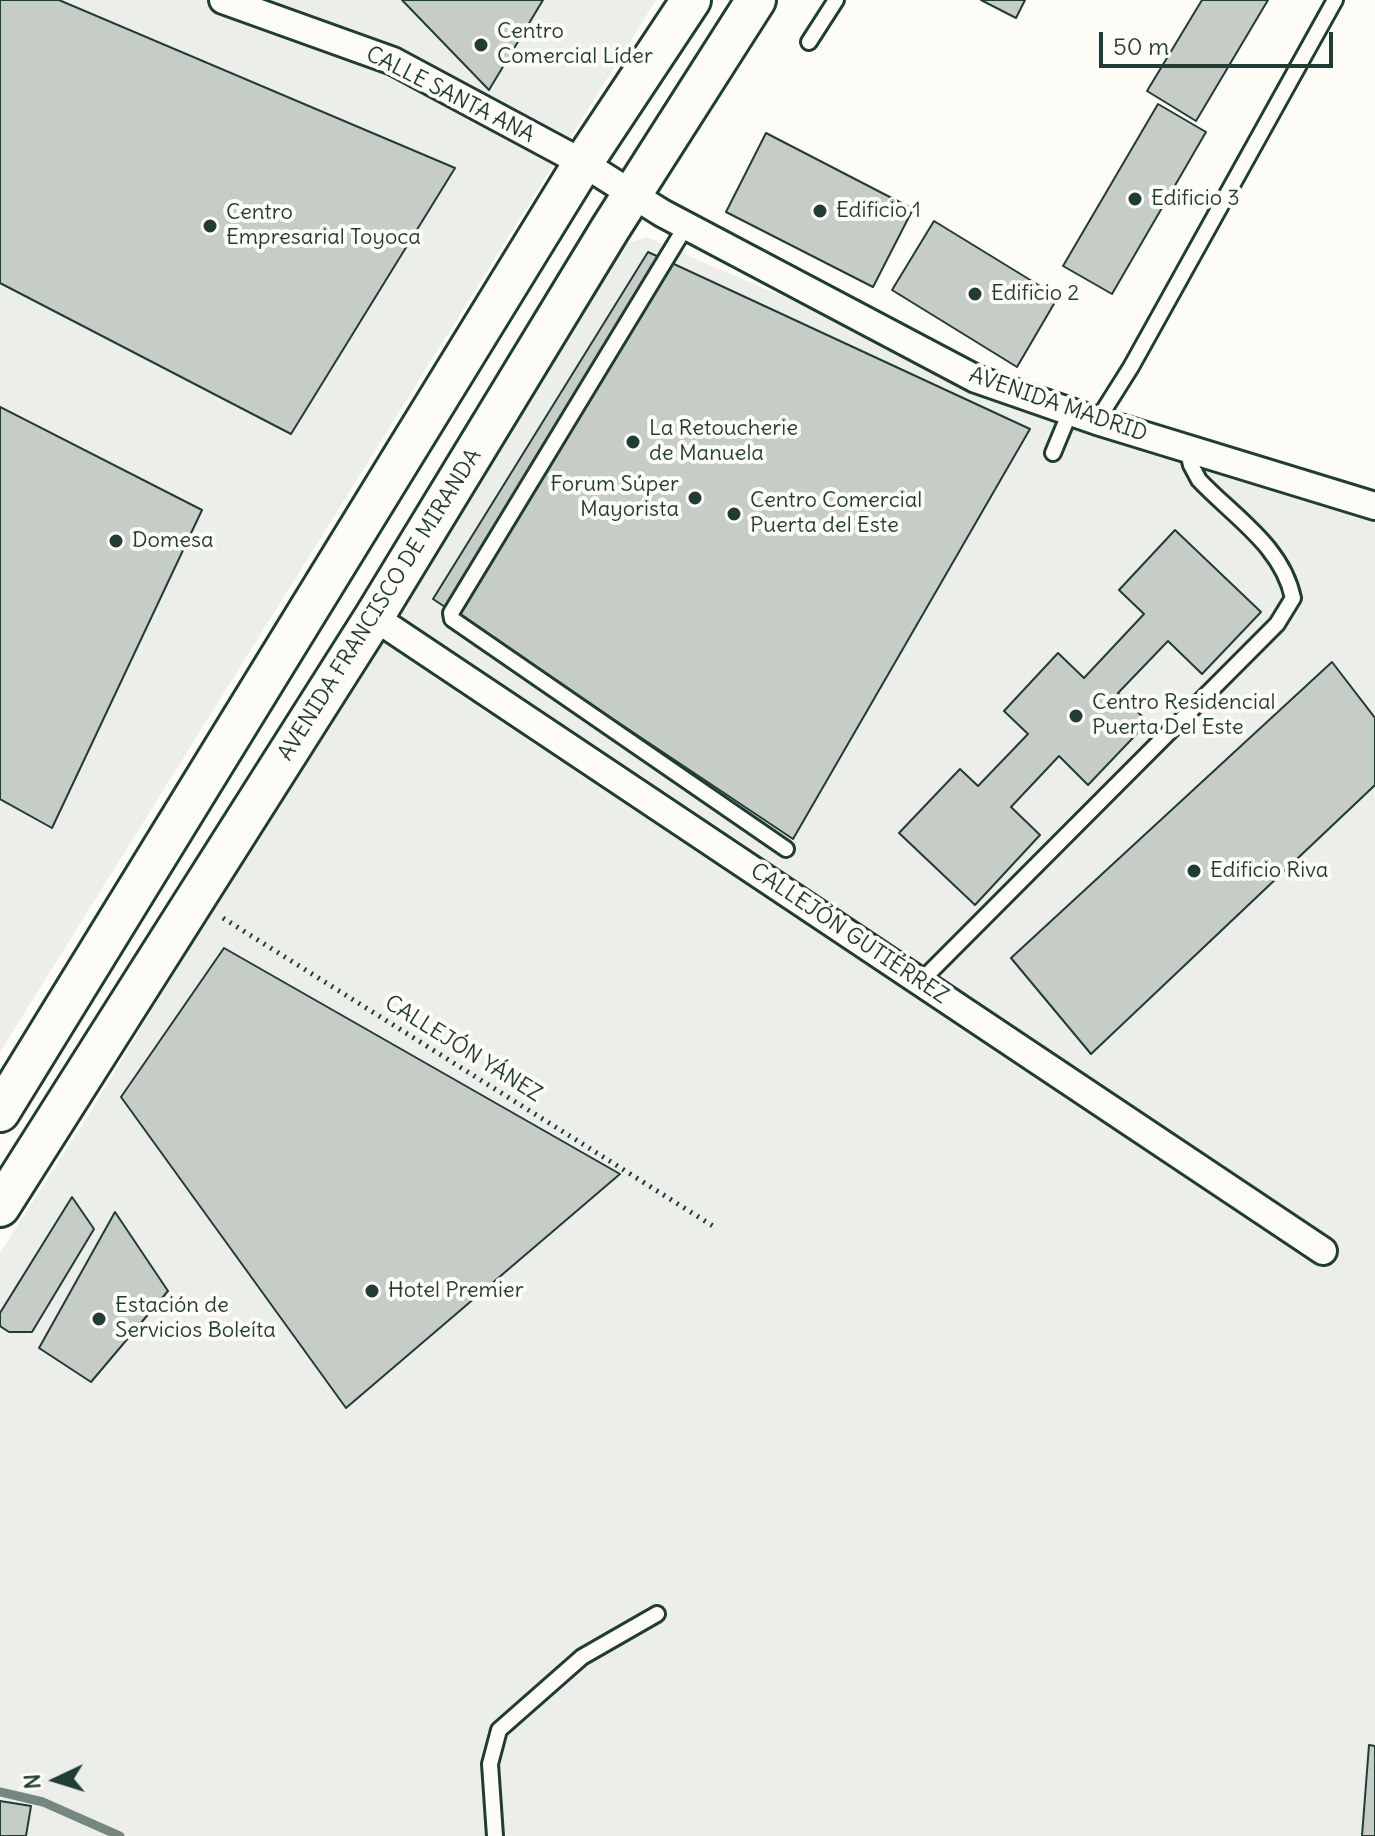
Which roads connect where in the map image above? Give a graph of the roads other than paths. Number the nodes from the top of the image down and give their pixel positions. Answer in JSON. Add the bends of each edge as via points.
{"nodes":[{"id":1,"x":223,"y":0,"type":"edge"},
{"id":2,"x":691,"y":0,"type":"edge"},
{"id":3,"x":756,"y":0,"type":"edge"},
{"id":4,"x":836,"y":0,"type":"edge"},
{"id":5,"x":1335,"y":0,"type":"edge"},
{"id":6,"x":809,"y":42,"type":"dead end"},
{"id":7,"x":583,"y":163,"type":"junction"},
{"id":8,"x":632,"y":194,"type":"junction"},
{"id":9,"x":686,"y":226,"type":"junction"},
{"id":10,"x":1070,"y":412,"type":"junction"},
{"id":11,"x":1097,"y":421,"type":"junction"},
{"id":12,"x":1187,"y":449,"type":"junction"},
{"id":13,"x":1053,"y":453,"type":"dead end"},
{"id":14,"x":1375,"y":506,"type":"edge"},
{"id":15,"x":374,"y":617,"type":"junction"},
{"id":16,"x":786,"y":849,"type":"dead end"},
{"id":17,"x":920,"y":982,"type":"junction"},
{"id":18,"x":0,"y":1112,"type":"edge"},
{"id":19,"x":6,"y":1184,"type":"edge"},
{"id":20,"x":1323,"y":1251,"type":"dead end"},
{"id":21,"x":657,"y":1614,"type":"dead end"},
{"id":22,"x":495,"y":1836,"type":"edge"}],
"edges":[{"from":1,"to":7,"type":"street","name":"CALLE SANTA ANA","via":[[393,61]]},
{"from":2,"to":7,"type":"main road"},
{"from":3,"to":8,"type":"main road","name":"AVENIDA FRANCISCO DE MIRANDA"},
{"from":4,"to":6,"type":"lane"},
{"from":5,"to":11,"type":"lane"},
{"from":7,"to":8,"type":"street","name":"CALLE SANTA ANA"},
{"from":7,"to":18,"type":"main road"},
{"from":8,"to":9,"type":"street","name":"AVENIDA MADRID"},
{"from":8,"to":15,"type":"main road","name":"AVENIDA FRANCISCO DE MIRANDA"},
{"from":9,"to":10,"type":"street","name":"AVENIDA MADRID","via":[[976,379]]},
{"from":9,"to":16,"type":"lane","via":[[451,613],[455,624]]},
{"from":10,"to":11,"type":"street","name":"AVENIDA MADRID"},
{"from":10,"to":13,"type":"lane"},
{"from":11,"to":12,"type":"street","name":"AVENIDA MADRID"},
{"from":12,"to":14,"type":"street","name":"AVENIDA MADRID"},
{"from":12,"to":17,"type":"lane","via":[[1199,480],[1277,556],[1293,598],[1277,624]]},
{"from":15,"to":17,"type":"street","name":"CALLEJÓN GUTIÉRREZ"},
{"from":15,"to":19,"type":"main road","name":"AVENIDA FRANCISCO DE MIRANDA"},
{"from":17,"to":20,"type":"street","name":"CALLEJÓN GUTIÉRREZ"},
{"from":21,"to":22,"type":"lane","via":[[582,1657],[499,1730],[490,1764]]}]}
